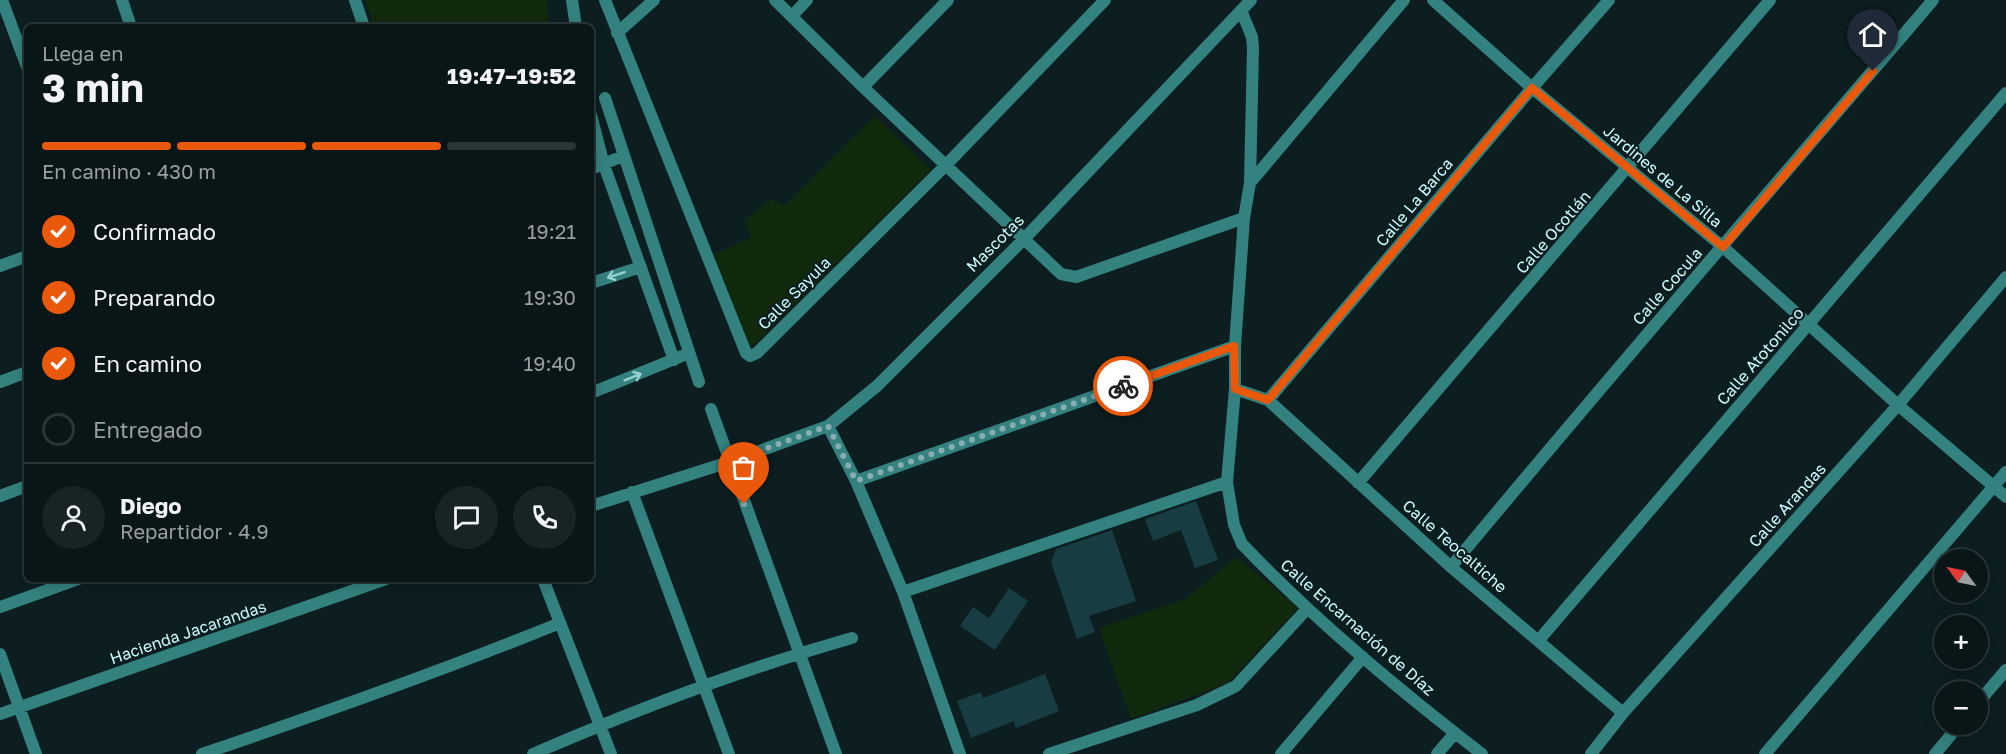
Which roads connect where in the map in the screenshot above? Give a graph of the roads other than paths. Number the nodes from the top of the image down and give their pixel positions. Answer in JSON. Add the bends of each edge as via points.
{"nodes":[{"id":1,"x":2,"y":0,"type":"edge"},
{"id":2,"x":122,"y":0,"type":"edge"},
{"id":3,"x":355,"y":0,"type":"edge"},
{"id":4,"x":572,"y":0,"type":"edge"},
{"id":5,"x":605,"y":0,"type":"edge"},
{"id":6,"x":654,"y":0,"type":"edge"},
{"id":7,"x":775,"y":0,"type":"edge"},
{"id":8,"x":807,"y":0,"type":"edge"},
{"id":9,"x":948,"y":0,"type":"edge"},
{"id":10,"x":1105,"y":0,"type":"edge"},
{"id":11,"x":1251,"y":0,"type":"edge"},
{"id":12,"x":1404,"y":0,"type":"edge"},
{"id":13,"x":1609,"y":0,"type":"edge"},
{"id":14,"x":1770,"y":0,"type":"edge"},
{"id":15,"x":1933,"y":0,"type":"edge"},
{"id":16,"x":1441,"y":2,"type":"edge"},
{"id":17,"x":1241,"y":10,"type":"junction"},
{"id":18,"x":792,"y":16,"type":"junction"},
{"id":19,"x":130,"y":24,"type":"edge"},
{"id":20,"x":363,"y":24,"type":"edge"},
{"id":21,"x":576,"y":24,"type":"edge"},
{"id":22,"x":617,"y":33,"type":"junction"},
{"id":23,"x":24,"y":59,"type":"edge"},
{"id":24,"x":863,"y":87,"type":"junction"},
{"id":25,"x":1532,"y":88,"type":"junction"},
{"id":26,"x":2006,"y":93,"type":"edge"},
{"id":27,"x":605,"y":98,"type":"dead end"},
{"id":28,"x":594,"y":127,"type":"edge"},
{"id":29,"x":623,"y":156,"type":"junction"},
{"id":30,"x":604,"y":165,"type":"junction"},
{"id":31,"x":946,"y":165,"type":"junction"},
{"id":32,"x":594,"y":168,"type":"edge"},
{"id":33,"x":1628,"y":169,"type":"junction"},
{"id":34,"x":1250,"y":183,"type":"junction"},
{"id":35,"x":1244,"y":218,"type":"junction"},
{"id":36,"x":1024,"y":238,"type":"junction"},
{"id":37,"x":1723,"y":247,"type":"junction"},
{"id":38,"x":24,"y":257,"type":"edge"},
{"id":39,"x":0,"y":266,"type":"edge"},
{"id":40,"x":641,"y":267,"type":"junction"},
{"id":41,"x":2006,"y":277,"type":"edge"},
{"id":42,"x":594,"y":282,"type":"edge"},
{"id":43,"x":1808,"y":325,"type":"junction"},
{"id":44,"x":1234,"y":346,"type":"junction"},
{"id":45,"x":688,"y":353,"type":"junction"},
{"id":46,"x":674,"y":360,"type":"junction"},
{"id":47,"x":24,"y":373,"type":"edge"},
{"id":48,"x":0,"y":382,"type":"edge"},
{"id":49,"x":699,"y":382,"type":"dead end"},
{"id":50,"x":1235,"y":389,"type":"junction"},
{"id":51,"x":594,"y":392,"type":"edge"},
{"id":52,"x":1268,"y":400,"type":"junction"},
{"id":53,"x":1898,"y":405,"type":"junction"},
{"id":54,"x":711,"y":409,"type":"dead end"},
{"id":55,"x":828,"y":426,"type":"junction"},
{"id":56,"x":729,"y":462,"type":"junction"},
{"id":57,"x":2006,"y":472,"type":"edge"},
{"id":58,"x":856,"y":481,"type":"junction"},
{"id":59,"x":1227,"y":482,"type":"junction"},
{"id":60,"x":1358,"y":483,"type":"junction"},
{"id":61,"x":24,"y":487,"type":"edge"},
{"id":62,"x":1994,"y":487,"type":"junction"},
{"id":63,"x":632,"y":492,"type":"junction"},
{"id":64,"x":0,"y":496,"type":"edge"},
{"id":65,"x":2006,"y":497,"type":"edge"},
{"id":66,"x":594,"y":505,"type":"edge"},
{"id":67,"x":1450,"y":567,"type":"junction"},
{"id":68,"x":70,"y":582,"type":"edge"},
{"id":69,"x":377,"y":582,"type":"edge"},
{"id":70,"x":544,"y":582,"type":"edge"},
{"id":71,"x":903,"y":592,"type":"junction"},
{"id":72,"x":0,"y":607,"type":"edge"},
{"id":73,"x":1307,"y":609,"type":"junction"},
{"id":74,"x":560,"y":623,"type":"junction"},
{"id":75,"x":852,"y":638,"type":"dead end"},
{"id":76,"x":1539,"y":640,"type":"junction"},
{"id":77,"x":798,"y":653,"type":"junction"},
{"id":78,"x":0,"y":654,"type":"edge"},
{"id":79,"x":1363,"y":657,"type":"junction"},
{"id":80,"x":2006,"y":670,"type":"edge"},
{"id":81,"x":705,"y":686,"type":"junction"},
{"id":82,"x":1988,"y":691,"type":"edge"},
{"id":83,"x":20,"y":708,"type":"junction"},
{"id":84,"x":1623,"y":713,"type":"junction"},
{"id":85,"x":0,"y":714,"type":"edge"},
{"id":86,"x":600,"y":725,"type":"junction"},
{"id":87,"x":1455,"y":733,"type":"junction"},
{"id":88,"x":1951,"y":735,"type":"edge"},
{"id":89,"x":36,"y":754,"type":"edge"},
{"id":90,"x":202,"y":754,"type":"edge"},
{"id":91,"x":532,"y":754,"type":"edge"},
{"id":92,"x":611,"y":754,"type":"edge"},
{"id":93,"x":729,"y":754,"type":"edge"},
{"id":94,"x":837,"y":754,"type":"edge"},
{"id":95,"x":960,"y":754,"type":"edge"},
{"id":96,"x":1049,"y":754,"type":"edge"},
{"id":97,"x":1281,"y":754,"type":"edge"},
{"id":98,"x":1437,"y":754,"type":"edge"},
{"id":99,"x":1482,"y":754,"type":"edge"},
{"id":100,"x":1591,"y":754,"type":"edge"},
{"id":101,"x":1765,"y":754,"type":"edge"},
{"id":102,"x":1935,"y":754,"type":"edge"}],
"edges":[{"from":1,"to":23,"type":"street"},
{"from":2,"to":19,"type":"street"},
{"from":3,"to":20,"type":"street"},
{"from":4,"to":21,"type":"street"},
{"from":5,"to":22,"type":"street"},
{"from":6,"to":22,"type":"street"},
{"from":7,"to":18,"type":"street"},
{"from":8,"to":18,"type":"street"},
{"from":9,"to":24,"type":"street"},
{"from":10,"to":31,"type":"street","name":"Calle Sayula"},
{"from":11,"to":17,"type":"street","name":"Mascotas"},
{"from":12,"to":34,"type":"street"},
{"from":13,"to":25,"type":"street","name":"Calle La Barca"},
{"from":14,"to":33,"type":"street","name":"Calle Ocotlán"},
{"from":15,"to":37,"type":"street","name":"Calle Cocula"},
{"from":16,"to":25,"type":"street","name":"Jardines de La Silla"},
{"from":17,"to":34,"type":"street","name":"Calle Encarnación de Díaz","via":[[1253,48]]},
{"from":17,"to":36,"type":"street","name":"Mascotas"},
{"from":18,"to":24,"type":"street"},
{"from":22,"to":31,"type":"street","name":"Calle Sayula","via":[[750,356]]},
{"from":24,"to":31,"type":"street"},
{"from":25,"to":33,"type":"street","name":"Jardines de La Silla"},
{"from":25,"to":52,"type":"street","name":"Calle La Barca"},
{"from":26,"to":43,"type":"street","name":"Calle Atotonilco"},
{"from":27,"to":29,"type":"street"},
{"from":28,"to":30,"type":"street"},
{"from":29,"to":30,"type":"street"},
{"from":29,"to":45,"type":"street"},
{"from":30,"to":32,"type":"street"},
{"from":30,"to":40,"type":"street"},
{"from":31,"to":36,"type":"street"},
{"from":33,"to":37,"type":"street","name":"Jardines de La Silla"},
{"from":33,"to":60,"type":"street","name":"Calle Ocotlán"},
{"from":34,"to":35,"type":"street","name":"Calle Encarnación de Díaz"},
{"from":35,"to":36,"type":"street","via":[[1076,277],[1061,274]]},
{"from":35,"to":44,"type":"street","name":"Calle Encarnación de Díaz"},
{"from":36,"to":55,"type":"street","name":"Mascotas","via":[[877,386]]},
{"from":37,"to":43,"type":"street","name":"Jardines de La Silla"},
{"from":37,"to":67,"type":"street","name":"Calle Cocula"},
{"from":38,"to":39,"type":"street"},
{"from":40,"to":42,"type":"street","one_way":true},
{"from":40,"to":46,"type":"street"},
{"from":41,"to":53,"type":"street","name":"Calle Arandas"},
{"from":43,"to":53,"type":"street","name":"Jardines de La Silla"},
{"from":43,"to":76,"type":"street","name":"Calle Atotonilco"},
{"from":44,"to":50,"type":"street","name":"Calle Encarnación de Díaz"},
{"from":44,"to":58,"type":"street"},
{"from":45,"to":46,"type":"street"},
{"from":45,"to":49,"type":"street"},
{"from":51,"to":46,"type":"street","one_way":true},
{"from":47,"to":48,"type":"street"},
{"from":50,"to":52,"type":"street"},
{"from":50,"to":59,"type":"street","name":"Calle Encarnación de Díaz"},
{"from":52,"to":60,"type":"street","name":"Calle Teocaltiche"},
{"from":53,"to":62,"type":"street","name":"Jardines de La Silla"},
{"from":53,"to":84,"type":"street","name":"Calle Arandas"},
{"from":54,"to":56,"type":"street"},
{"from":55,"to":56,"type":"street","name":"Mascotas"},
{"from":55,"to":58,"type":"street"},
{"from":56,"to":63,"type":"street"},
{"from":56,"to":77,"type":"street"},
{"from":57,"to":62,"type":"street"},
{"from":58,"to":71,"type":"street"},
{"from":59,"to":71,"type":"street"},
{"from":59,"to":73,"type":"street","name":"Calle Encarnación de Díaz","via":[[1234,525],[1242,544]]},
{"from":60,"to":67,"type":"street","name":"Calle Teocaltiche"},
{"from":61,"to":64,"type":"street"},
{"from":62,"to":65,"type":"street","name":"Jardines de La Silla"},
{"from":62,"to":101,"type":"street"},
{"from":63,"to":66,"type":"street"},
{"from":63,"to":81,"type":"street"},
{"from":67,"to":76,"type":"street","name":"Calle Teocaltiche"},
{"from":68,"to":72,"type":"street"},
{"from":69,"to":83,"type":"street","name":"Hacienda Jacarandas"},
{"from":70,"to":74,"type":"street"},
{"from":71,"to":95,"type":"street"},
{"from":73,"to":79,"type":"street","name":"Calle Encarnación de Díaz"},
{"from":73,"to":96,"type":"street","via":[[1236,686],[1197,705]]},
{"from":74,"to":86,"type":"street"},
{"from":74,"to":90,"type":"street","via":[[432,674]]},
{"from":75,"to":77,"type":"street"},
{"from":76,"to":84,"type":"street","name":"Calle Teocaltiche"},
{"from":77,"to":81,"type":"street"},
{"from":77,"to":94,"type":"street"},
{"from":78,"to":83,"type":"street"},
{"from":79,"to":87,"type":"street","name":"Calle Encarnación de Díaz"},
{"from":79,"to":97,"type":"street"},
{"from":80,"to":82,"type":"street"},
{"from":81,"to":86,"type":"street"},
{"from":81,"to":93,"type":"street"},
{"from":83,"to":85,"type":"street","name":"Hacienda Jacarandas"},
{"from":83,"to":89,"type":"street"},
{"from":84,"to":100,"type":"street","name":"Calle Arandas"},
{"from":86,"to":91,"type":"street"},
{"from":86,"to":92,"type":"street"},
{"from":87,"to":98,"type":"street"},
{"from":87,"to":99,"type":"street","name":"Calle Encarnación de Díaz"},
{"from":88,"to":102,"type":"street"}]}
